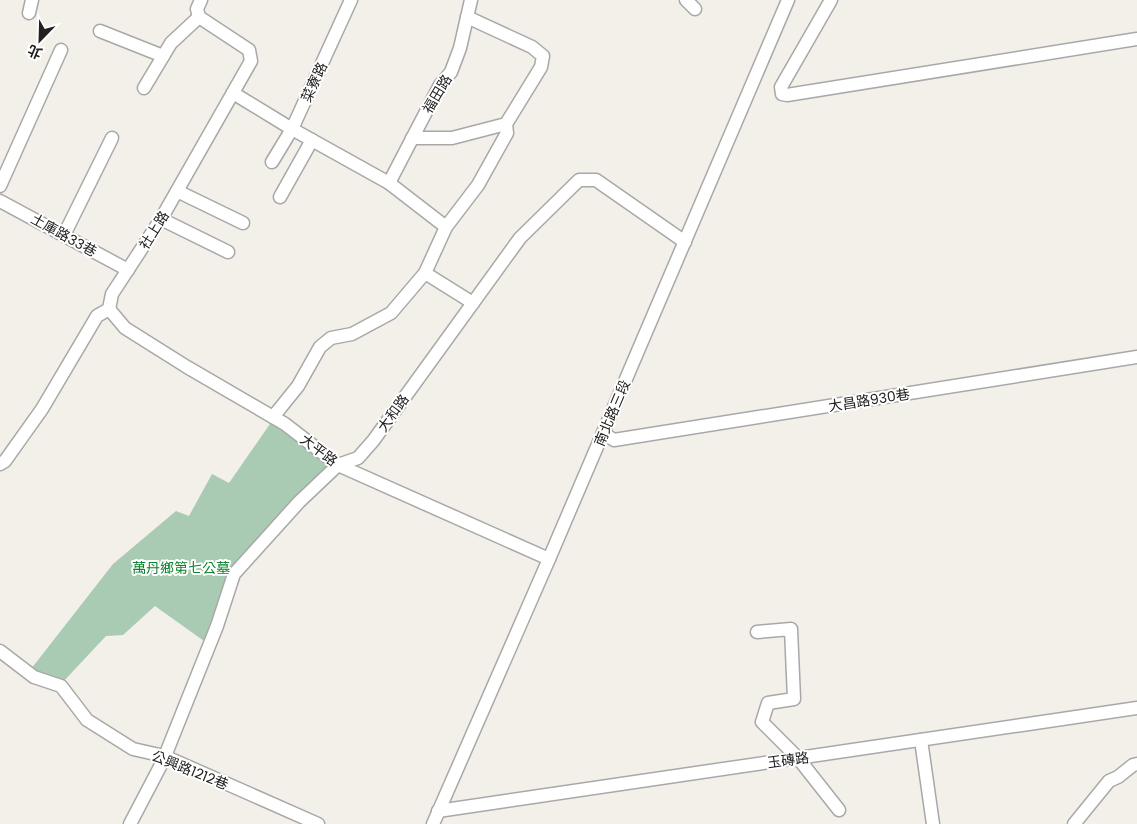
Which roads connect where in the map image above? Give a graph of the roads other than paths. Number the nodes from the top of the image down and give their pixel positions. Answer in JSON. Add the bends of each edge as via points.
{"nodes":[{"id":1,"x":200,"y":0,"type":"edge"},
{"id":2,"x":351,"y":0,"type":"edge"},
{"id":3,"x":471,"y":0,"type":"edge"},
{"id":4,"x":788,"y":0,"type":"edge"},
{"id":5,"x":831,"y":0,"type":"edge"},
{"id":6,"x":199,"y":17,"type":"junction"},
{"id":7,"x":467,"y":18,"type":"junction"},
{"id":8,"x":100,"y":31,"type":"dead end"},
{"id":9,"x":1137,"y":38,"type":"edge"},
{"id":10,"x":61,"y":50,"type":"dead end"},
{"id":11,"x":163,"y":56,"type":"junction"},
{"id":12,"x":144,"y":88,"type":"dead end"},
{"id":13,"x":233,"y":93,"type":"junction"},
{"id":14,"x":506,"y":124,"type":"junction"},
{"id":15,"x":292,"y":129,"type":"junction"},
{"id":16,"x":112,"y":138,"type":"dead end"},
{"id":17,"x":412,"y":138,"type":"junction"},
{"id":18,"x":312,"y":140,"type":"junction"},
{"id":19,"x":272,"y":162,"type":"dead end"},
{"id":20,"x":389,"y":183,"type":"junction"},
{"id":21,"x":0,"y":186,"type":"edge"},
{"id":22,"x":177,"y":191,"type":"junction"},
{"id":23,"x":280,"y":197,"type":"dead end"},
{"id":24,"x":0,"y":201,"type":"edge"},
{"id":25,"x":162,"y":219,"type":"junction"},
{"id":26,"x":243,"y":223,"type":"dead end"},
{"id":27,"x":446,"y":227,"type":"junction"},
{"id":28,"x":64,"y":235,"type":"junction"},
{"id":29,"x":685,"y":242,"type":"junction"},
{"id":30,"x":228,"y":252,"type":"dead end"},
{"id":31,"x":128,"y":270,"type":"junction"},
{"id":32,"x":425,"y":273,"type":"junction"},
{"id":33,"x":473,"y":303,"type":"junction"},
{"id":34,"x":109,"y":309,"type":"junction"},
{"id":35,"x":1137,"y":358,"type":"edge"},
{"id":36,"x":273,"y":417,"type":"junction"},
{"id":37,"x":603,"y":433,"type":"junction"},
{"id":38,"x":0,"y":464,"type":"edge"},
{"id":39,"x":338,"y":465,"type":"junction"},
{"id":40,"x":549,"y":559,"type":"junction"},
{"id":41,"x":757,"y":632,"type":"dead end"},
{"id":42,"x":0,"y":651,"type":"edge"},
{"id":43,"x":1137,"y":708,"type":"edge"},
{"id":44,"x":921,"y":740,"type":"junction"},
{"id":45,"x":164,"y":756,"type":"junction"},
{"id":46,"x":798,"y":758,"type":"junction"},
{"id":47,"x":1137,"y":764,"type":"edge"},
{"id":48,"x":839,"y":810,"type":"dead end"},
{"id":49,"x":438,"y":811,"type":"junction"},
{"id":50,"x":130,"y":824,"type":"edge"},
{"id":51,"x":318,"y":824,"type":"edge"},
{"id":52,"x":433,"y":824,"type":"edge"},
{"id":53,"x":933,"y":824,"type":"edge"},
{"id":54,"x":1074,"y":824,"type":"edge"}],
"edges":[{"from":1,"to":6,"type":"street"},
{"from":2,"to":15,"type":"street","name":"菜寮路"},
{"from":3,"to":7,"type":"street","name":"福田路"},
{"from":4,"to":29,"type":"street","name":"南北路三段"},
{"from":5,"to":9,"type":"street","via":[[781,87],[782,94]]},
{"from":6,"to":11,"type":"street","via":[[171,43]]},
{"from":6,"to":13,"type":"street","name":"社上路","via":[[249,50],[251,60]]},
{"from":7,"to":14,"type":"street","via":[[532,47],[542,56],[541,67]]},
{"from":7,"to":17,"type":"street","name":"福田路","via":[[451,72],[440,85]]},
{"from":8,"to":11,"type":"street"},
{"from":10,"to":21,"type":"street"},
{"from":11,"to":12,"type":"street"},
{"from":13,"to":15,"type":"street"},
{"from":13,"to":22,"type":"street","name":"社上路"},
{"from":14,"to":17,"type":"street","via":[[452,138]]},
{"from":14,"to":27,"type":"street","via":[[507,133],[478,186]]},
{"from":15,"to":18,"type":"street"},
{"from":15,"to":19,"type":"street","name":"菜寮路"},
{"from":16,"to":28,"type":"street"},
{"from":17,"to":20,"type":"street","name":"福田路"},
{"from":18,"to":20,"type":"street"},
{"from":18,"to":23,"type":"street"},
{"from":20,"to":27,"type":"street"},
{"from":22,"to":25,"type":"street","name":"社上路"},
{"from":22,"to":26,"type":"street"},
{"from":24,"to":28,"type":"street","name":"土庫路33巷"},
{"from":25,"to":30,"type":"street"},
{"from":25,"to":31,"type":"street","name":"社上路"},
{"from":27,"to":32,"type":"street"},
{"from":28,"to":31,"type":"street","name":"土庫路33巷"},
{"from":29,"to":33,"type":"street","name":"大和路","via":[[596,180],[579,180],[520,238]]},
{"from":29,"to":37,"type":"street","name":"南北路三段"},
{"from":31,"to":34,"type":"street","name":"社上路","via":[[112,294]]},
{"from":32,"to":33,"type":"street"},
{"from":32,"to":36,"type":"street","via":[[390,313],[352,334],[331,338],[320,347],[298,386]]},
{"from":33,"to":39,"type":"street","name":"大和路","via":[[373,441],[358,458]]},
{"from":34,"to":36,"type":"street","name":"大平路","via":[[125,328]]},
{"from":34,"to":38,"type":"street","name":"社上路","via":[[97,316],[42,409]]},
{"from":35,"to":37,"type":"street","name":"大昌路930巷","via":[[614,440]]},
{"from":36,"to":39,"type":"street","name":"大平路"},
{"from":37,"to":40,"type":"street","name":"南北路三段"},
{"from":39,"to":40,"type":"street","name":"大平路"},
{"from":39,"to":45,"type":"street","name":"大和路","via":[[299,502],[234,574],[217,626]]},
{"from":40,"to":49,"type":"street","name":"南北路三段"},
{"from":41,"to":46,"type":"street","via":[[791,629],[794,699],[768,704],[762,722]]},
{"from":42,"to":45,"type":"street","name":"公興路1212巷","via":[[34,677],[60,686],[87,720],[133,749]]},
{"from":43,"to":44,"type":"street","name":"玉磚路"},
{"from":44,"to":46,"type":"street","name":"玉磚路"},
{"from":44,"to":53,"type":"street"},
{"from":45,"to":50,"type":"street","name":"大和路"},
{"from":45,"to":51,"type":"street","name":"公興路1212巷"},
{"from":46,"to":48,"type":"street"},
{"from":46,"to":49,"type":"street","name":"玉磚路"},
{"from":47,"to":54,"type":"street","via":[[1109,781]]},
{"from":49,"to":52,"type":"street","name":"南北路三段"}]}
